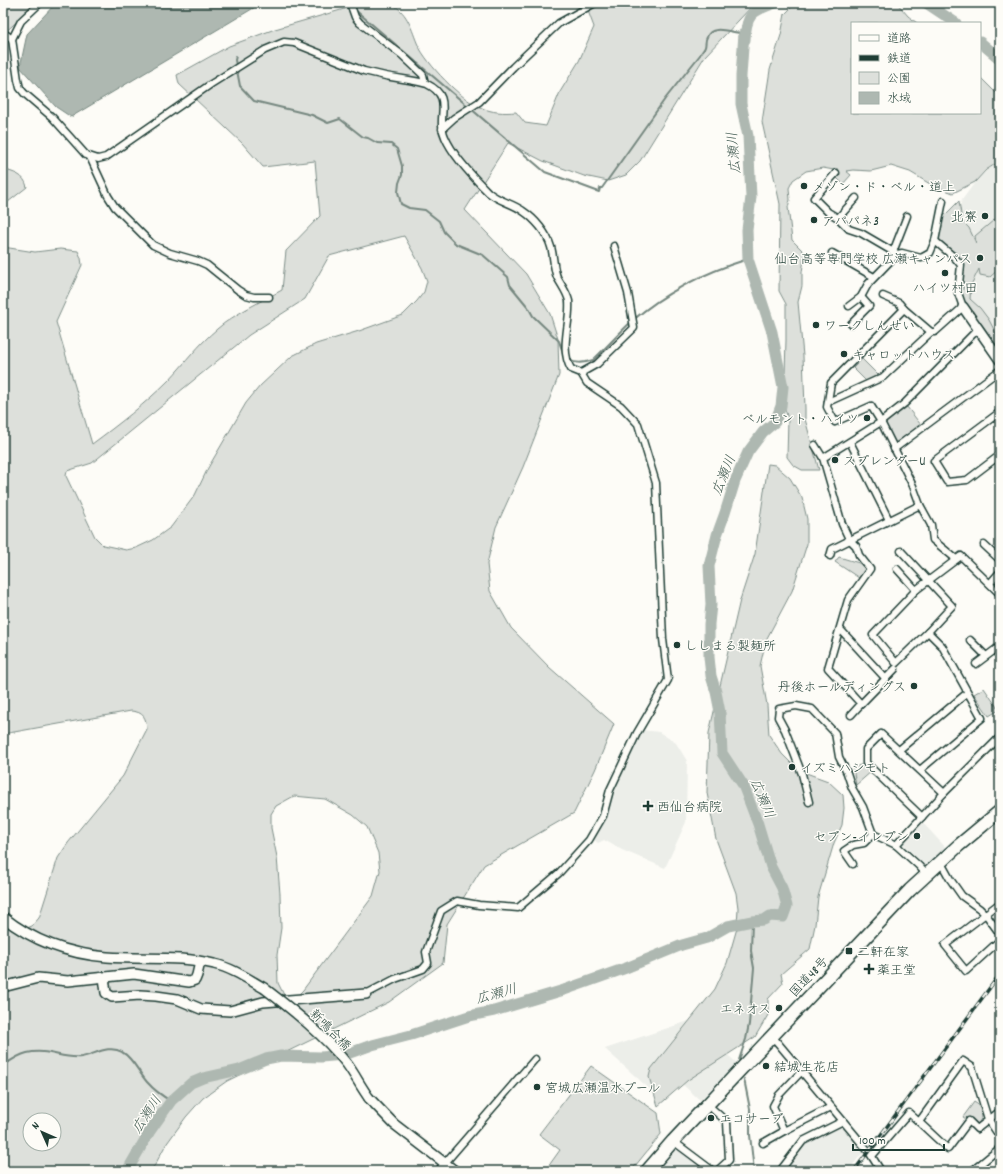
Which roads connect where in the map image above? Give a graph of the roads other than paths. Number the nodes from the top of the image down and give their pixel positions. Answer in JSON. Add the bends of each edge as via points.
{"nodes":[{"id":1,"x":40,"y":3,"type":"edge"},
{"id":2,"x":350,"y":3,"type":"edge"},
{"id":3,"x":595,"y":3,"type":"edge"},
{"id":4,"x":3,"y":32,"type":"edge"},
{"id":5,"x":12,"y":39,"type":"junction"},
{"id":6,"x":425,"y":83,"type":"junction"},
{"id":7,"x":442,"y":129,"type":"junction"},
{"id":8,"x":90,"y":157,"type":"junction"},
{"id":9,"x":836,"y":173,"type":"dead end"},
{"id":10,"x":856,"y":198,"type":"dead end"},
{"id":11,"x":943,"y":201,"type":"dead end"},
{"id":12,"x":907,"y":216,"type":"dead end"},
{"id":13,"x":838,"y":218,"type":"junction"},
{"id":14,"x":935,"y":241,"type":"junction"},
{"id":15,"x":614,"y":246,"type":"dead end"},
{"id":16,"x":895,"y":253,"type":"junction"},
{"id":17,"x":832,"y":254,"type":"dead end"},
{"id":18,"x":874,"y":277,"type":"junction"},
{"id":19,"x":883,"y":296,"type":"dead end"},
{"id":20,"x":269,"y":297,"type":"dead end"},
{"id":21,"x":861,"y":297,"type":"junction"},
{"id":22,"x":849,"y":306,"type":"dead end"},
{"id":23,"x":963,"y":307,"type":"junction"},
{"id":24,"x":904,"y":309,"type":"junction"},
{"id":25,"x":851,"y":324,"type":"dead end"},
{"id":26,"x":979,"y":328,"type":"junction"},
{"id":27,"x":931,"y":332,"type":"junction"},
{"id":28,"x":1000,"y":360,"type":"edge"},
{"id":29,"x":1000,"y":370,"type":"edge"},
{"id":30,"x":581,"y":373,"type":"junction"},
{"id":31,"x":828,"y":402,"type":"junction"},
{"id":32,"x":1000,"y":412,"type":"edge"},
{"id":33,"x":881,"y":422,"type":"junction"},
{"id":34,"x":850,"y":442,"type":"junction"},
{"id":35,"x":815,"y":445,"type":"dead end"},
{"id":36,"x":894,"y":449,"type":"junction"},
{"id":37,"x":1000,"y":455,"type":"edge"},
{"id":38,"x":823,"y":458,"type":"junction"},
{"id":39,"x":920,"y":505,"type":"junction"},
{"id":40,"x":889,"y":520,"type":"junction"},
{"id":41,"x":849,"y":539,"type":"junction"},
{"id":42,"x":984,"y":545,"type":"dead end"},
{"id":43,"x":901,"y":551,"type":"dead end"},
{"id":44,"x":830,"y":556,"type":"dead end"},
{"id":45,"x":956,"y":559,"type":"junction"},
{"id":46,"x":1000,"y":560,"type":"edge"},
{"id":47,"x":897,"y":569,"type":"dead end"},
{"id":48,"x":1000,"y":572,"type":"edge"},
{"id":49,"x":992,"y":581,"type":"dead end"},
{"id":50,"x":929,"y":582,"type":"junction"},
{"id":51,"x":916,"y":590,"type":"junction"},
{"id":52,"x":1000,"y":594,"type":"edge"},
{"id":53,"x":840,"y":629,"type":"junction"},
{"id":54,"x":928,"y":632,"type":"junction"},
{"id":55,"x":970,"y":640,"type":"dead end"},
{"id":56,"x":1000,"y":653,"type":"edge"},
{"id":57,"x":986,"y":656,"type":"junction"},
{"id":58,"x":976,"y":664,"type":"dead end"},
{"id":59,"x":895,"y":669,"type":"dead end"},
{"id":60,"x":886,"y":679,"type":"junction"},
{"id":61,"x":967,"y":693,"type":"junction"},
{"id":62,"x":861,"y":704,"type":"junction"},
{"id":63,"x":851,"y":715,"type":"dead end"},
{"id":64,"x":1000,"y":737,"type":"edge"},
{"id":65,"x":899,"y":750,"type":"junction"},
{"id":66,"x":920,"y":770,"type":"junction"},
{"id":67,"x":944,"y":793,"type":"junction"},
{"id":68,"x":809,"y":802,"type":"dead end"},
{"id":69,"x":1000,"y":811,"type":"edge"},
{"id":70,"x":922,"y":817,"type":"junction"},
{"id":71,"x":873,"y":834,"type":"junction"},
{"id":72,"x":896,"y":845,"type":"junction"},
{"id":73,"x":940,"y":861,"type":"junction"},
{"id":74,"x":853,"y":864,"type":"dead end"},
{"id":75,"x":926,"y":874,"type":"junction"},
{"id":76,"x":1000,"y":903,"type":"edge"},
{"id":77,"x":985,"y":914,"type":"junction"},
{"id":78,"x":3,"y":917,"type":"edge"},
{"id":79,"x":1000,"y":934,"type":"edge"},
{"id":80,"x":1000,"y":940,"type":"edge"},
{"id":81,"x":200,"y":962,"type":"junction"},
{"id":82,"x":104,"y":977,"type":"junction"},
{"id":83,"x":3,"y":987,"type":"edge"},
{"id":84,"x":366,"y":994,"type":"joint"},
{"id":85,"x":771,"y":1036,"type":"junction"},
{"id":86,"x":535,"y":1059,"type":"dead end"},
{"id":87,"x":801,"y":1072,"type":"junction"},
{"id":88,"x":708,"y":1104,"type":"junction"},
{"id":89,"x":831,"y":1107,"type":"junction"},
{"id":90,"x":1000,"y":1111,"type":"edge"},
{"id":91,"x":988,"y":1119,"type":"junction"},
{"id":92,"x":843,"y":1121,"type":"junction"},
{"id":93,"x":919,"y":1122,"type":"junction"},
{"id":94,"x":784,"y":1130,"type":"junction"},
{"id":95,"x":1000,"y":1136,"type":"edge"},
{"id":96,"x":673,"y":1141,"type":"junction"},
{"id":97,"x":763,"y":1142,"type":"dead end"},
{"id":98,"x":1000,"y":1148,"type":"edge"},
{"id":99,"x":872,"y":1156,"type":"junction"},
{"id":100,"x":441,"y":1168,"type":"edge"},
{"id":101,"x":455,"y":1171,"type":"edge"},
{"id":102,"x":646,"y":1171,"type":"edge"},
{"id":103,"x":713,"y":1171,"type":"edge"},
{"id":104,"x":717,"y":1171,"type":"edge"},
{"id":105,"x":780,"y":1171,"type":"edge"},
{"id":106,"x":881,"y":1171,"type":"edge"},
{"id":107,"x":972,"y":1171,"type":"edge"}],
"edges":[{"from":1,"to":5,"type":"street","via":[[21,21]]},
{"from":2,"to":6,"type":"street","via":[[360,23],[402,55],[423,75]]},
{"from":3,"to":7,"type":"street","via":[[559,23],[479,102]]},
{"from":4,"to":5,"type":"street"},
{"from":5,"to":8,"type":"street","via":[[18,80],[22,90],[46,110]]},
{"from":6,"to":7,"type":"street","via":[[442,98]]},
{"from":6,"to":8,"type":"street","via":[[374,74],[294,43],[284,42],[265,50],[212,84],[106,157]]},
{"from":7,"to":30,"type":"street","via":[[450,146],[483,186],[493,196],[522,210],[541,228],[548,239],[557,276],[569,301],[567,361],[572,369]]},
{"from":8,"to":20,"type":"street","via":[[115,207],[153,245],[207,265],[246,295]]},
{"from":9,"to":13,"type":"street","via":[[814,198]]},
{"from":10,"to":13,"type":"street"},
{"from":11,"to":14,"type":"street"},
{"from":12,"to":16,"type":"street"},
{"from":13,"to":16,"type":"street","via":[[849,229],[861,233]]},
{"from":14,"to":16,"type":"street","via":[[930,253],[921,258]]},
{"from":14,"to":23,"type":"street","via":[[961,265],[958,293]]},
{"from":15,"to":30,"type":"street","via":[[628,293],[634,328],[597,364]]},
{"from":16,"to":18,"type":"street"},
{"from":17,"to":18,"type":"street"},
{"from":18,"to":21,"type":"street"},
{"from":19,"to":24,"type":"street","via":[[899,303]]},
{"from":21,"to":22,"type":"street"},
{"from":21,"to":25,"type":"street","via":[[869,306]]},
{"from":23,"to":26,"type":"street"},
{"from":23,"to":27,"type":"street","via":[[935,332]]},
{"from":24,"to":27,"type":"street"},
{"from":24,"to":31,"type":"street","via":[[831,383]]},
{"from":26,"to":28,"type":"street"},
{"from":26,"to":33,"type":"street","via":[[905,403]]},
{"from":27,"to":31,"type":"street","via":[[884,377]]},
{"from":29,"to":36,"type":"street"},
{"from":30,"to":84,"type":"street","via":[[587,383],[621,406],[638,424],[656,483],[663,639],[668,680],[636,733],[610,790],[603,816],[593,834],[558,873],[518,908],[479,906],[457,901],[441,911],[426,952],[428,963],[423,969],[395,979]]},
{"from":31,"to":33,"type":"street","via":[[827,407],[835,422],[871,406]]},
{"from":32,"to":37,"type":"street","via":[[934,461],[947,482],[967,480]]},
{"from":33,"to":34,"type":"street"},
{"from":33,"to":36,"type":"street"},
{"from":34,"to":38,"type":"street"},
{"from":34,"to":40,"type":"street"},
{"from":35,"to":38,"type":"street"},
{"from":36,"to":39,"type":"street"},
{"from":38,"to":41,"type":"street","via":[[838,513]]},
{"from":39,"to":40,"type":"street"},
{"from":39,"to":45,"type":"street","via":[[931,525],[933,540]]},
{"from":40,"to":41,"type":"street"},
{"from":41,"to":44,"type":"street","via":[[832,549]]},
{"from":41,"to":53,"type":"street","via":[[870,569],[848,600]]},
{"from":42,"to":46,"type":"street"},
{"from":43,"to":50,"type":"street"},
{"from":45,"to":50,"type":"street"},
{"from":45,"to":52,"type":"street","via":[[961,556]]},
{"from":47,"to":51,"type":"street"},
{"from":48,"to":49,"type":"street"},
{"from":50,"to":51,"type":"street"},
{"from":50,"to":54,"type":"street","via":[[952,606]]},
{"from":51,"to":54,"type":"street","via":[[873,635],[896,663]]},
{"from":53,"to":60,"type":"street"},
{"from":53,"to":62,"type":"street","via":[[828,668]]},
{"from":54,"to":61,"type":"street","via":[[942,646]]},
{"from":55,"to":57,"type":"street"},
{"from":56,"to":57,"type":"street","via":[[996,649]]},
{"from":57,"to":58,"type":"street"},
{"from":59,"to":60,"type":"street"},
{"from":60,"to":62,"type":"street"},
{"from":61,"to":65,"type":"street"},
{"from":61,"to":66,"type":"street","via":[[982,718]]},
{"from":62,"to":63,"type":"street"},
{"from":64,"to":67,"type":"street"},
{"from":65,"to":66,"type":"street"},
{"from":65,"to":70,"type":"street","via":[[882,734],[866,749],[866,762]]},
{"from":66,"to":67,"type":"street"},
{"from":67,"to":70,"type":"street"},
{"from":68,"to":71,"type":"street","via":[[802,774],[778,717],[779,709],[796,706],[812,709],[835,733],[839,757]]},
{"from":69,"to":73,"type":"highway","name":"国道48号"},
{"from":70,"to":72,"type":"street"},
{"from":71,"to":72,"type":"street"},
{"from":71,"to":74,"type":"street","via":[[864,843],[853,845],[844,851]]},
{"from":72,"to":75,"type":"street"},
{"from":73,"to":75,"type":"highway","name":"国道48号"},
{"from":73,"to":77,"type":"street","via":[[962,896]]},
{"from":75,"to":85,"type":"highway","name":"国道48号"},
{"from":76,"to":77,"type":"street"},
{"from":77,"to":79,"type":"street"},
{"from":77,"to":80,"type":"street","via":[[945,946],[966,971]]},
{"from":78,"to":81,"type":"street","name":"新鳴合橋","via":[[46,943],[86,954],[108,957],[176,958]]},
{"from":81,"to":82,"type":"street","via":[[195,980],[189,982],[134,974]]},
{"from":81,"to":100,"type":"street","name":"新鳴合橋","bridge":true,"via":[[224,967],[264,988],[295,1011],[320,1033],[348,1065],[369,1098]]},
{"from":82,"to":83,"type":"street","via":[[68,981],[38,978]]},
{"from":82,"to":84,"type":"street","via":[[106,993],[112,998],[156,996],[177,999],[201,1009],[230,1011],[263,1002]]},
{"from":85,"to":87,"type":"street"},
{"from":85,"to":88,"type":"highway","name":"国道48号"},
{"from":86,"to":100,"type":"street"},
{"from":87,"to":89,"type":"street"},
{"from":87,"to":94,"type":"street","via":[[779,1095],[774,1106]]},
{"from":88,"to":96,"type":"highway","name":"国道48号"},
{"from":88,"to":104,"type":"street","via":[[727,1122],[729,1160]]},
{"from":89,"to":92,"type":"street"},
{"from":89,"to":94,"type":"street"},
{"from":90,"to":91,"type":"street"},
{"from":91,"to":93,"type":"street","via":[[977,1129],[969,1121],[948,1149]]},
{"from":91,"to":93,"type":"street","via":[[972,1068],[963,1061]]},
{"from":91,"to":95,"type":"street"},
{"from":92,"to":99,"type":"street"},
{"from":92,"to":105,"type":"street","via":[[803,1141]]},
{"from":93,"to":99,"type":"street","via":[[909,1113]]},
{"from":94,"to":97,"type":"street"},
{"from":96,"to":102,"type":"highway","name":"国道48号"},
{"from":96,"to":103,"type":"street"},
{"from":98,"to":107,"type":"street"},
{"from":99,"to":106,"type":"street"},
{"from":100,"to":101,"type":"street","name":"新鳴合橋"}]}
